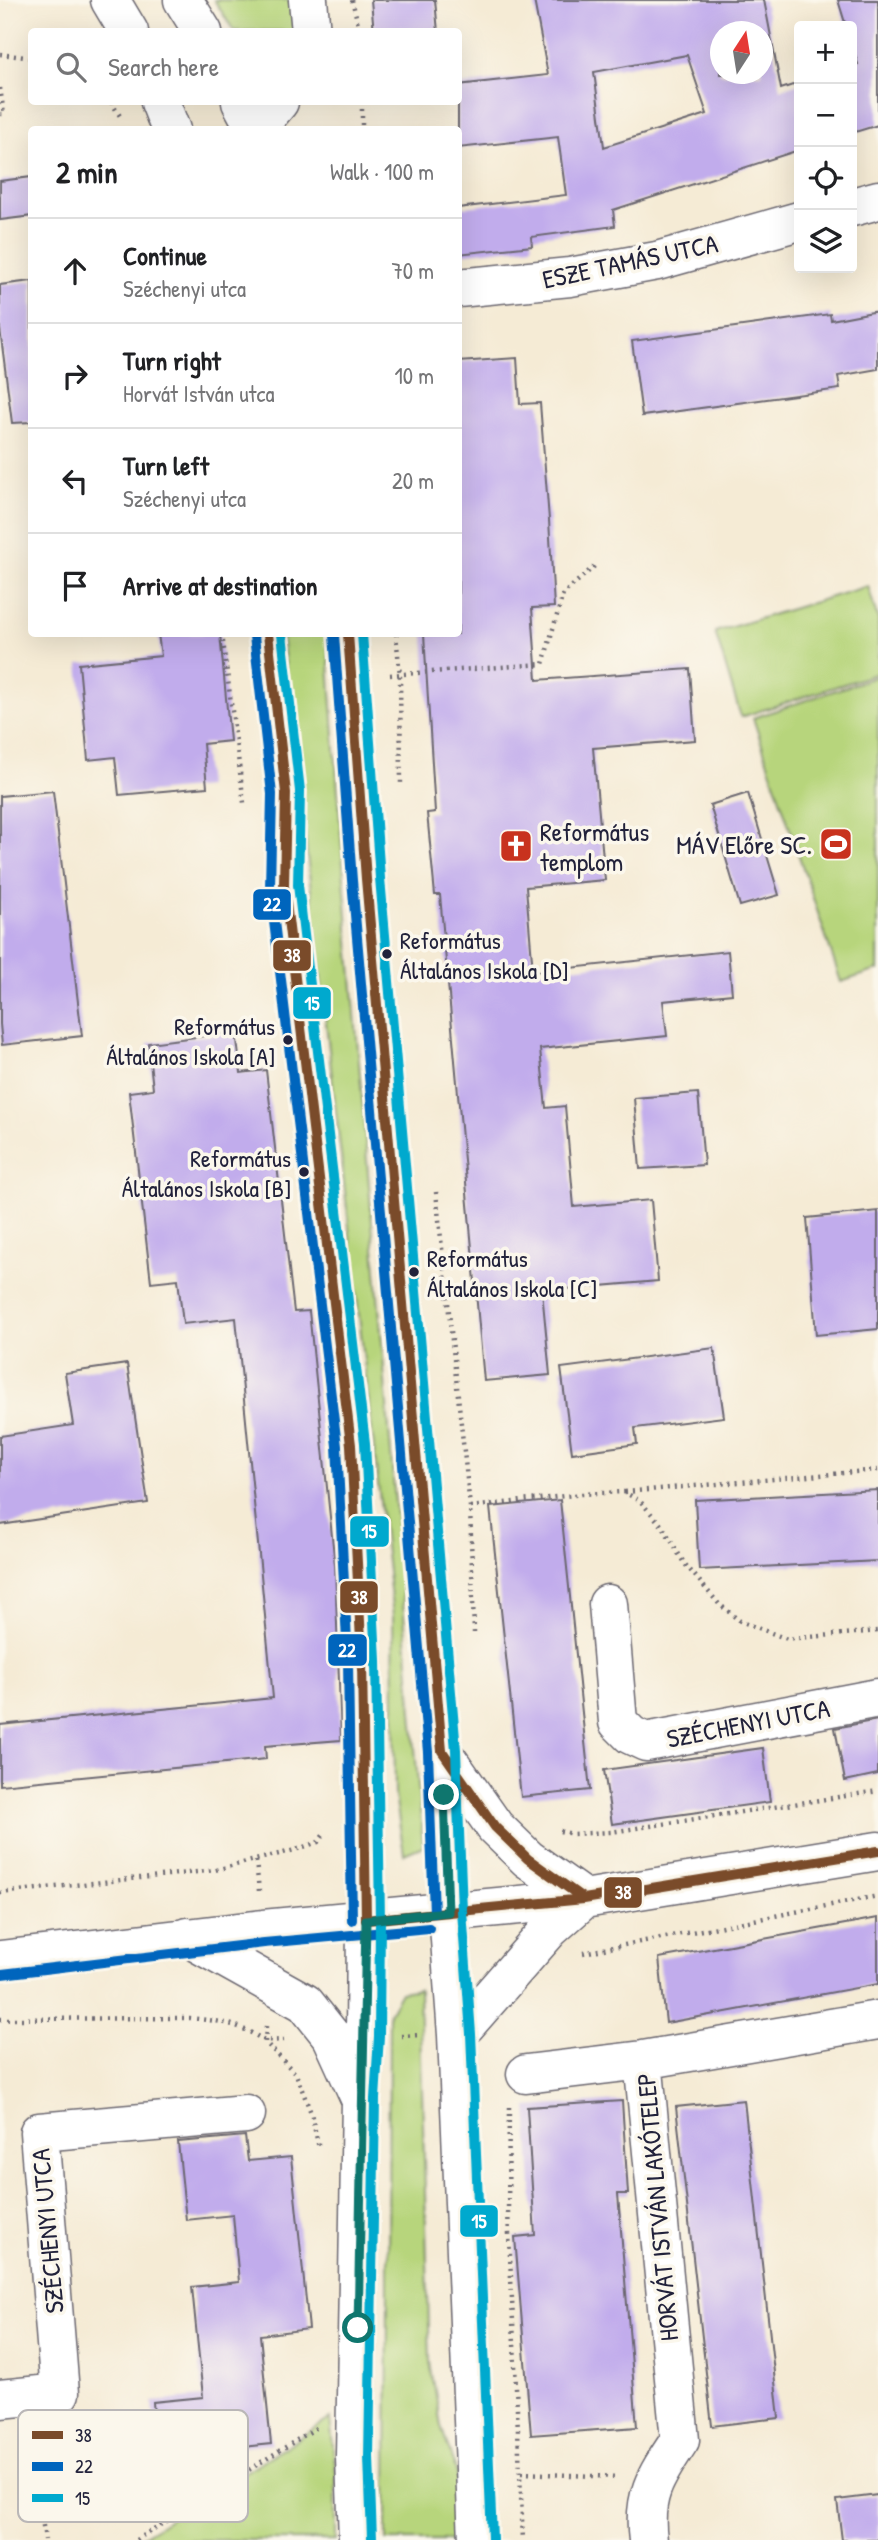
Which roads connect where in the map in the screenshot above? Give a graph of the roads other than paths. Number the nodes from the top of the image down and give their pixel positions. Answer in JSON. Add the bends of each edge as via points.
{"nodes":[{"id":1,"x":110,"y":0,"type":"edge"},
{"id":2,"x":183,"y":0,"type":"edge"},
{"id":3,"x":308,"y":0,"type":"edge"},
{"id":4,"x":127,"y":28,"type":"edge"},
{"id":5,"x":200,"y":28,"type":"edge"},
{"id":6,"x":311,"y":28,"type":"edge"},
{"id":7,"x":161,"y":105,"type":"edge"},
{"id":8,"x":243,"y":105,"type":"edge"},
{"id":9,"x":276,"y":105,"type":"edge"},
{"id":10,"x":169,"y":126,"type":"edge"},
{"id":11,"x":254,"y":126,"type":"edge"},
{"id":12,"x":259,"y":126,"type":"edge"},
{"id":13,"x":878,"y":200,"type":"edge"},
{"id":14,"x":857,"y":206,"type":"edge"},
{"id":15,"x":794,"y":222,"type":"edge"},
{"id":16,"x":462,"y":288,"type":"edge"},
{"id":17,"x":268,"y":637,"type":"edge"},
{"id":18,"x":348,"y":637,"type":"edge"},
{"id":19,"x":608,"y":1604,"type":"dead end"},
{"id":20,"x":878,"y":1698,"type":"edge"},
{"id":21,"x":442,"y":1751,"type":"junction"},
{"id":22,"x":878,"y":1851,"type":"edge"},
{"id":23,"x":584,"y":1899,"type":"junction"},
{"id":24,"x":448,"y":1912,"type":"junction"},
{"id":25,"x":366,"y":1920,"type":"junction"},
{"id":26,"x":187,"y":1937,"type":"junction"},
{"id":27,"x":0,"y":1960,"type":"edge"},
{"id":28,"x":878,"y":2020,"type":"edge"},
{"id":29,"x":457,"y":2035,"type":"junction"},
{"id":30,"x":643,"y":2060,"type":"junction"},
{"id":31,"x":518,"y":2088,"type":"road end"},
{"id":32,"x":361,"y":2098,"type":"junction"},
{"id":33,"x":246,"y":2114,"type":"dead end"},
{"id":34,"x":13,"y":2397,"type":"edge"},
{"id":35,"x":358,"y":2540,"type":"edge"},
{"id":36,"x":478,"y":2540,"type":"edge"},
{"id":37,"x":648,"y":2540,"type":"edge"}],
"edges":[{"from":1,"to":4,"type":"main road"},
{"from":2,"to":5,"type":"main road"},
{"from":3,"to":6,"type":"main road"},
{"from":7,"to":10,"type":"main road"},
{"from":8,"to":11,"type":"main road"},
{"from":9,"to":12,"type":"main road"},
{"from":13,"to":14,"type":"main road"},
{"from":15,"to":16,"type":"main road","name":"ESZE TAMÁS UTCA","via":[[645,263],[570,277]]},
{"from":17,"to":25,"type":"main road","via":[[286,793],[284,886],[351,1445],[362,1661]]},
{"from":18,"to":21,"type":"main road"},
{"from":19,"to":20,"type":"main road","name":"SZÉCHENYI UTCA","via":[[618,1722],[646,1742]]},
{"from":21,"to":23,"type":"main road","via":[[495,1827],[528,1859]]},
{"from":21,"to":24,"type":"main road"},
{"from":22,"to":23,"type":"main road"},
{"from":23,"to":24,"type":"main road"},
{"from":23,"to":29,"type":"main road","via":[[550,1929]]},
{"from":24,"to":25,"type":"main road"},
{"from":24,"to":29,"type":"main road"},
{"from":25,"to":26,"type":"main road"},
{"from":25,"to":32,"type":"main road"},
{"from":26,"to":27,"type":"main road"},
{"from":26,"to":32,"type":"main road","via":[[305,2003],[332,2037]]},
{"from":28,"to":30,"type":"main road","name":"HORVÁT ISTVÁN LAKÓTELEP"},
{"from":29,"to":36,"type":"main road"},
{"from":30,"to":31,"type":"main road"},
{"from":30,"to":37,"type":"main road","name":"HORVÁT ISTVÁN LAKÓTELEP","via":[[680,2440],[655,2478],[645,2515]]},
{"from":32,"to":35,"type":"main road","via":[[355,2457]]},
{"from":33,"to":34,"type":"main road","name":"SZÉCHENYI UTCA","via":[[38,2132],[60,2393]]}]}
